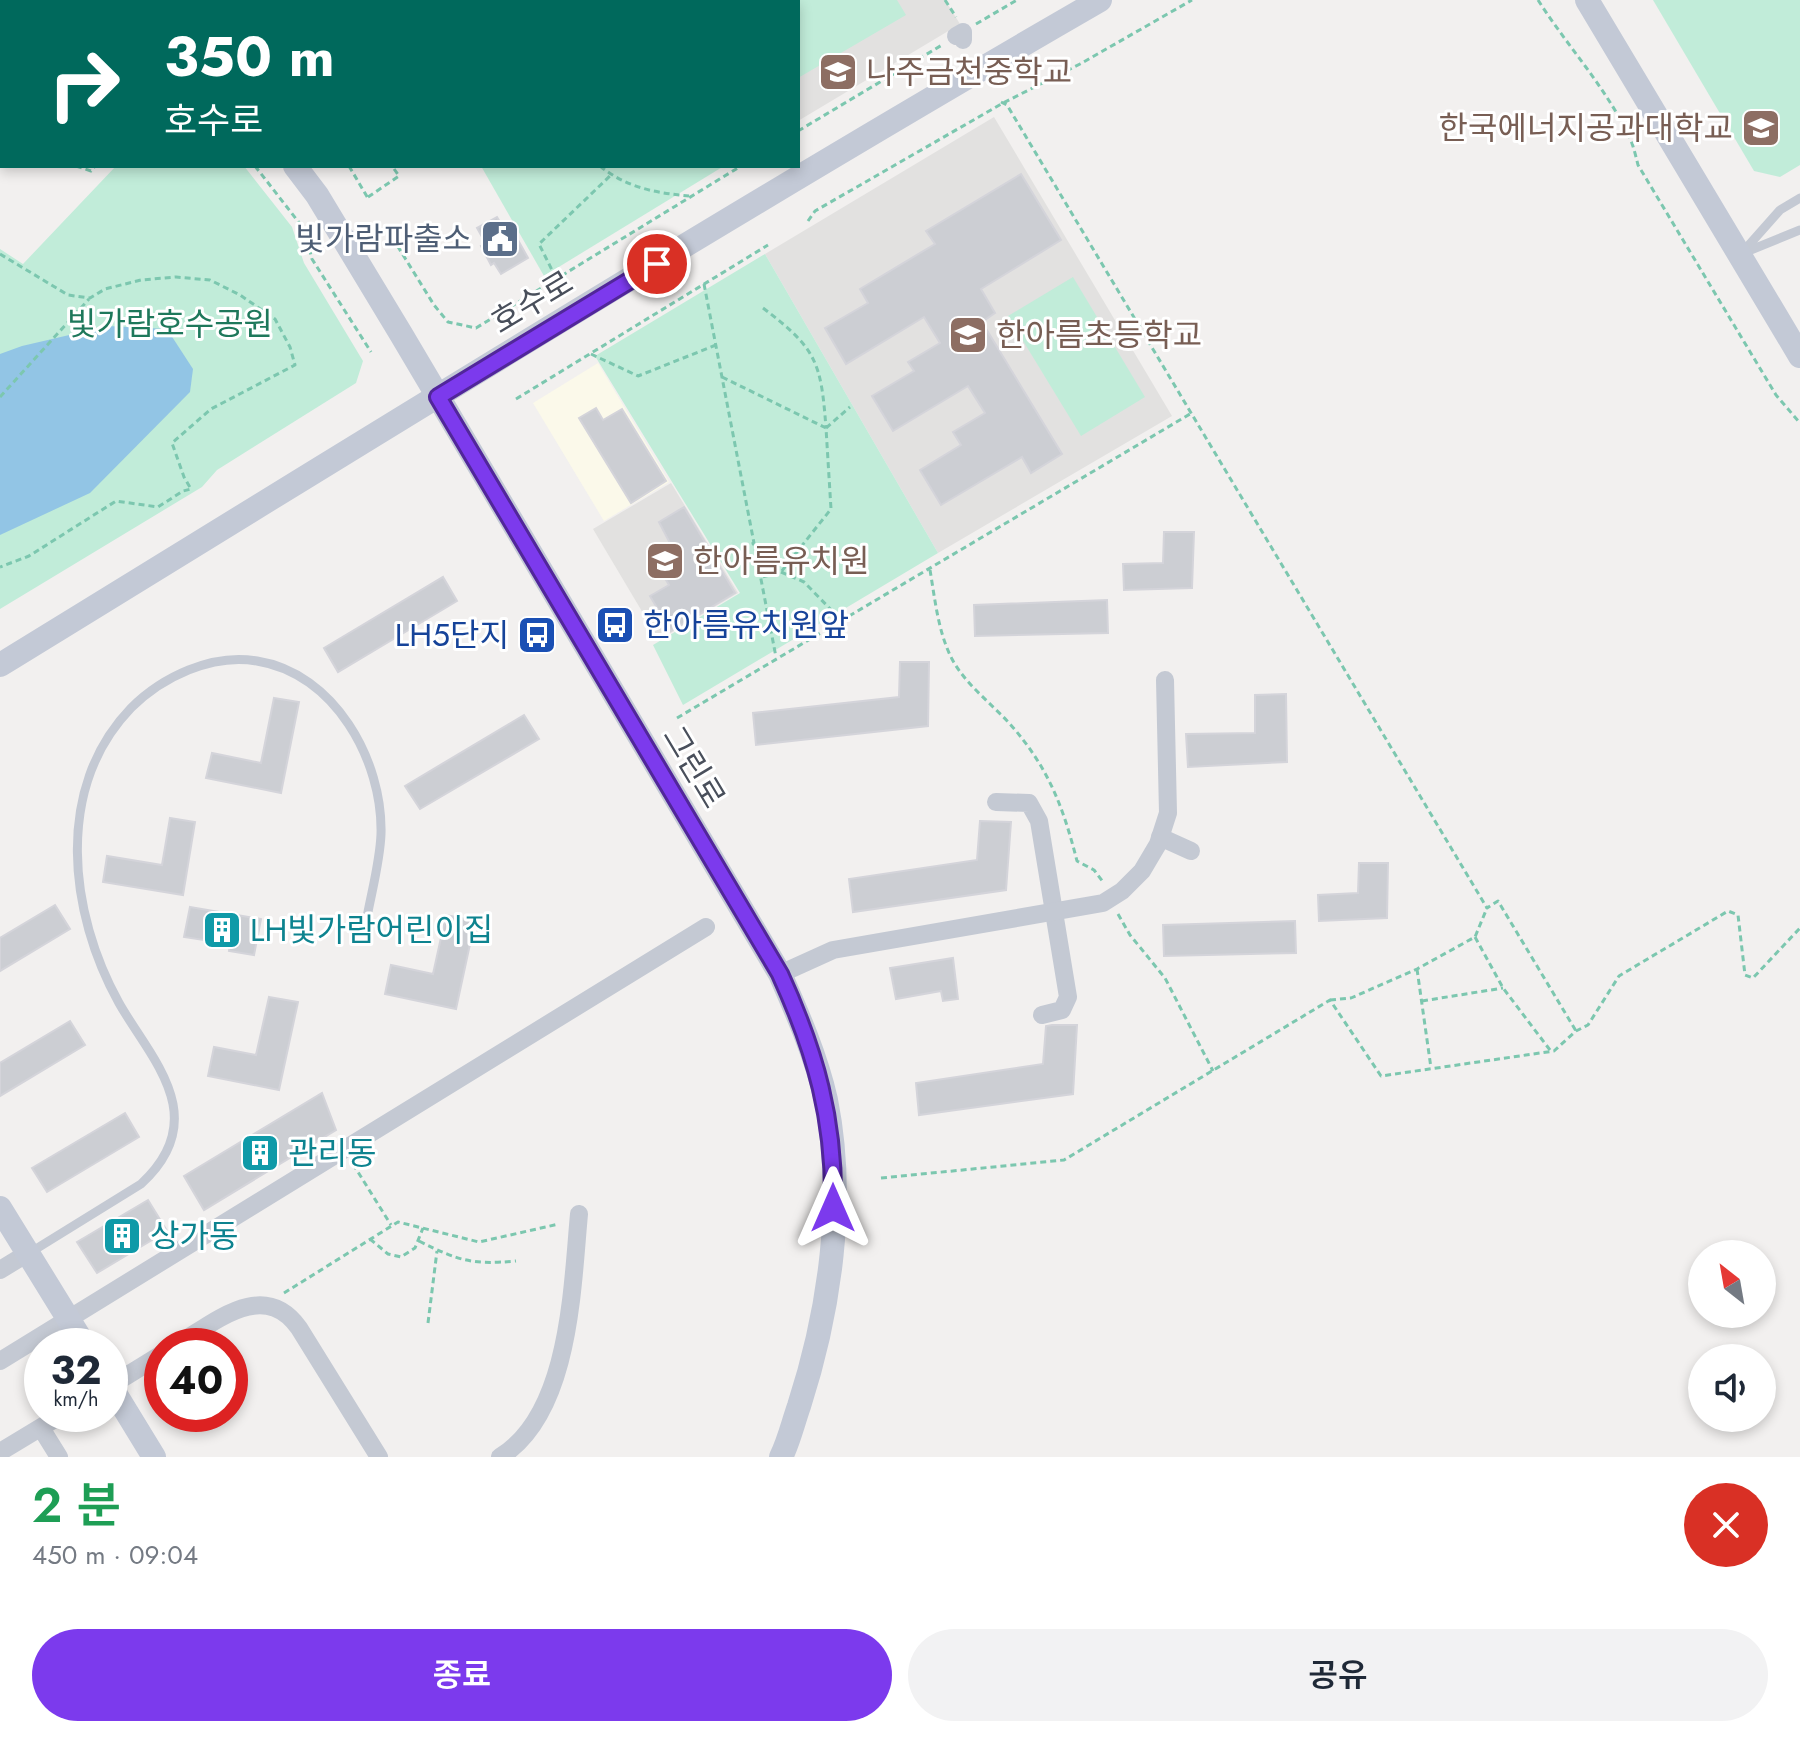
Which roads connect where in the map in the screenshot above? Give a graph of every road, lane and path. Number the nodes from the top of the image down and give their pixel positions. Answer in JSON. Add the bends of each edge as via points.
{"nodes":[{"id":1,"x":1017,"y":0,"type":"edge"},
{"id":2,"x":1100,"y":0,"type":"edge"},
{"id":3,"x":1192,"y":0,"type":"edge"},
{"id":4,"x":1538,"y":0,"type":"edge"},
{"id":5,"x":1587,"y":0,"type":"edge"},
{"id":6,"x":1002,"y":103,"type":"junction"},
{"id":7,"x":800,"y":130,"type":"edge"},
{"id":8,"x":257,"y":168,"type":"edge"},
{"id":9,"x":297,"y":168,"type":"edge"},
{"id":10,"x":350,"y":168,"type":"edge"},
{"id":11,"x":393,"y":168,"type":"edge"},
{"id":12,"x":602,"y":168,"type":"edge"},
{"id":13,"x":738,"y":168,"type":"edge"},
{"id":14,"x":611,"y":175,"type":"junction"},
{"id":15,"x":691,"y":196,"type":"junction"},
{"id":16,"x":1800,"y":198,"type":"edge"},
{"id":17,"x":808,"y":221,"type":"dead end"},
{"id":18,"x":387,"y":229,"type":"dead end"},
{"id":19,"x":1800,"y":230,"type":"edge"},
{"id":20,"x":768,"y":245,"type":"dead end"},
{"id":21,"x":0,"y":254,"type":"edge"},
{"id":22,"x":1741,"y":254,"type":"junction"},
{"id":23,"x":556,"y":278,"type":"junction"},
{"id":24,"x":704,"y":284,"type":"junction"},
{"id":25,"x":90,"y":298,"type":"junction"},
{"id":26,"x":763,"y":308,"type":"dead end"},
{"id":27,"x":716,"y":345,"type":"junction"},
{"id":28,"x":371,"y":352,"type":"dead end"},
{"id":29,"x":590,"y":353,"type":"junction"},
{"id":30,"x":1800,"y":356,"type":"edge"},
{"id":31,"x":722,"y":377,"type":"junction"},
{"id":32,"x":0,"y":397,"type":"edge"},
{"id":33,"x":438,"y":397,"type":"junction"},
{"id":34,"x":516,"y":399,"type":"dead end"},
{"id":35,"x":850,"y":407,"type":"dead end"},
{"id":36,"x":1192,"y":413,"type":"junction"},
{"id":37,"x":1800,"y":423,"type":"edge"},
{"id":38,"x":826,"y":428,"type":"junction"},
{"id":39,"x":755,"y":543,"type":"junction"},
{"id":40,"x":723,"y":553,"type":"dead end"},
{"id":41,"x":0,"y":567,"type":"edge"},
{"id":42,"x":930,"y":568,"type":"junction"},
{"id":43,"x":781,"y":572,"type":"junction"},
{"id":44,"x":761,"y":577,"type":"junction"},
{"id":45,"x":841,"y":620,"type":"junction"},
{"id":46,"x":776,"y":659,"type":"junction"},
{"id":47,"x":0,"y":665,"type":"edge"},
{"id":48,"x":1165,"y":680,"type":"dead end"},
{"id":49,"x":677,"y":718,"type":"dead end"},
{"id":50,"x":996,"y":802,"type":"dead end"},
{"id":51,"x":1160,"y":837,"type":"junction"},
{"id":52,"x":1191,"y":851,"type":"dead end"},
{"id":53,"x":1113,"y":897,"type":"junction"},
{"id":54,"x":1487,"y":908,"type":"junction"},
{"id":55,"x":1055,"y":913,"type":"junction"},
{"id":56,"x":367,"y":917,"type":"dead end"},
{"id":57,"x":706,"y":927,"type":"dead end"},
{"id":58,"x":1800,"y":928,"type":"edge"},
{"id":59,"x":1475,"y":937,"type":"junction"},
{"id":60,"x":1417,"y":969,"type":"junction"},
{"id":61,"x":780,"y":974,"type":"junction"},
{"id":62,"x":1503,"y":988,"type":"junction"},
{"id":63,"x":1330,"y":1000,"type":"junction"},
{"id":64,"x":1422,"y":1001,"type":"junction"},
{"id":65,"x":1042,"y":1015,"type":"dead end"},
{"id":66,"x":1576,"y":1031,"type":"junction"},
{"id":67,"x":1551,"y":1051,"type":"junction"},
{"id":68,"x":1431,"y":1070,"type":"junction"},
{"id":69,"x":1213,"y":1071,"type":"junction"},
{"id":70,"x":344,"y":1150,"type":"junction"},
{"id":71,"x":881,"y":1178,"type":"dead end"},
{"id":72,"x":0,"y":1208,"type":"edge"},
{"id":73,"x":579,"y":1218,"type":"joint"},
{"id":74,"x":391,"y":1225,"type":"junction"},
{"id":75,"x":423,"y":1228,"type":"junction"},
{"id":76,"x":370,"y":1239,"type":"junction"},
{"id":77,"x":419,"y":1241,"type":"junction"},
{"id":78,"x":437,"y":1250,"type":"junction"},
{"id":79,"x":28,"y":1253,"type":"junction"},
{"id":80,"x":516,"y":1261,"type":"dead end"},
{"id":81,"x":0,"y":1270,"type":"edge"},
{"id":82,"x":270,"y":1305,"type":"junction"},
{"id":83,"x":69,"y":1320,"type":"junction"},
{"id":84,"x":428,"y":1323,"type":"dead end"},
{"id":85,"x":74,"y":1328,"type":"edge"},
{"id":86,"x":206,"y":1328,"type":"edge"},
{"id":87,"x":0,"y":1361,"type":"edge"},
{"id":88,"x":128,"y":1415,"type":"edge"},
{"id":89,"x":34,"y":1432,"type":"edge"},
{"id":90,"x":43,"y":1432,"type":"edge"},
{"id":91,"x":0,"y":1452,"type":"edge"},
{"id":92,"x":59,"y":1457,"type":"edge"},
{"id":93,"x":154,"y":1457,"type":"edge"},
{"id":94,"x":379,"y":1457,"type":"edge"},
{"id":95,"x":500,"y":1457,"type":"edge"},
{"id":96,"x":781,"y":1457,"type":"edge"}],
"edges":[{"from":1,"to":7,"type":"path"},
{"from":2,"to":33,"type":"street","name":"호수로"},
{"from":3,"to":6,"type":"path"},
{"from":4,"to":37,"type":"path","via":[[1597,82],[1627,131],[1646,179],[1776,395]]},
{"from":5,"to":22,"type":"street"},
{"from":6,"to":17,"type":"path","via":[[815,211]]},
{"from":6,"to":36,"type":"path"},
{"from":8,"to":28,"type":"path","via":[[304,229],[312,259]]},
{"from":9,"to":33,"type":"street","name":"그린로"},
{"from":10,"to":11,"type":"path","via":[[368,198],[399,176]]},
{"from":12,"to":14,"type":"path"},
{"from":13,"to":15,"type":"path"},
{"from":14,"to":15,"type":"path","via":[[655,193]]},
{"from":14,"to":23,"type":"path","via":[[539,244]]},
{"from":15,"to":23,"type":"path"},
{"from":16,"to":22,"type":"lane","via":[[1780,210]]},
{"from":18,"to":23,"type":"path","via":[[448,322],[476,328]]},
{"from":19,"to":22,"type":"lane"},
{"from":20,"to":24,"type":"path"},
{"from":21,"to":25,"type":"path","via":[[68,295]]},
{"from":22,"to":30,"type":"street"},
{"from":24,"to":27,"type":"path"},
{"from":24,"to":29,"type":"path"},
{"from":25,"to":32,"type":"path"},
{"from":25,"to":41,"type":"path","via":[[141,280],[210,280],[275,319],[295,365],[211,409],[172,443],[191,489],[158,507],[116,501],[29,556]]},
{"from":26,"to":38,"type":"path","via":[[791,329],[816,364]]},
{"from":27,"to":29,"type":"path","via":[[638,376]]},
{"from":27,"to":31,"type":"path"},
{"from":29,"to":34,"type":"path"},
{"from":31,"to":38,"type":"path"},
{"from":31,"to":39,"type":"path"},
{"from":33,"to":47,"type":"street","name":"호수로"},
{"from":33,"to":61,"type":"street","name":"그린로"},
{"from":35,"to":38,"type":"path"},
{"from":36,"to":42,"type":"path"},
{"from":36,"to":54,"type":"path"},
{"from":38,"to":43,"type":"path","via":[[831,509]]},
{"from":39,"to":40,"type":"path"},
{"from":39,"to":44,"type":"path"},
{"from":42,"to":45,"type":"path"},
{"from":42,"to":53,"type":"path","via":[[953,661],[1029,748],[1061,802],[1077,861],[1094,870]]},
{"from":43,"to":44,"type":"path"},
{"from":43,"to":45,"type":"path","via":[[804,582]]},
{"from":44,"to":46,"type":"path"},
{"from":45,"to":46,"type":"path"},
{"from":46,"to":49,"type":"path"},
{"from":48,"to":51,"type":"street","via":[[1168,813]]},
{"from":50,"to":55,"type":"street","via":[[1029,803],[1039,821]]},
{"from":51,"to":52,"type":"street"},
{"from":51,"to":53,"type":"street","via":[[1142,871]]},
{"from":53,"to":55,"type":"street"},
{"from":53,"to":69,"type":"path","via":[[1122,924],[1172,989]]},
{"from":54,"to":59,"type":"path"},
{"from":54,"to":66,"type":"path","via":[[1498,901]]},
{"from":55,"to":61,"type":"street","via":[[833,950]]},
{"from":55,"to":65,"type":"street","via":[[1068,997],[1062,1010]]},
{"from":56,"to":79,"type":"lane","via":[[381,835],[376,790],[361,746],[312,682],[278,666],[235,659],[200,666],[142,697],[101,746],[83,798],[76,854],[81,903],[104,971],[169,1088],[171,1143],[141,1184]]},
{"from":57,"to":70,"type":"street"},
{"from":58,"to":66,"type":"path","via":[[1753,978],[1745,975],[1738,915],[1728,911],[1619,976],[1588,1025]]},
{"from":59,"to":60,"type":"path"},
{"from":59,"to":62,"type":"path"},
{"from":60,"to":63,"type":"path","via":[[1351,998]]},
{"from":60,"to":64,"type":"path"},
{"from":61,"to":96,"type":"street","name":"그린로","via":[[826,1100],[834,1182],[827,1291],[816,1346]]},
{"from":62,"to":64,"type":"path"},
{"from":62,"to":67,"type":"path"},
{"from":63,"to":68,"type":"path","via":[[1381,1076]]},
{"from":63,"to":69,"type":"path"},
{"from":64,"to":68,"type":"path"},
{"from":66,"to":67,"type":"path"},
{"from":67,"to":68,"type":"path"},
{"from":69,"to":71,"type":"path","via":[[1064,1160]]},
{"from":70,"to":74,"type":"path"},
{"from":70,"to":83,"type":"street"},
{"from":72,"to":79,"type":"street"},
{"from":73,"to":75,"type":"path","via":[[479,1242]]},
{"from":73,"to":95,"type":"street","via":[[562,1349],[549,1398],[532,1429]]},
{"from":74,"to":75,"type":"path"},
{"from":74,"to":76,"type":"path"},
{"from":75,"to":77,"type":"path"},
{"from":76,"to":77,"type":"path","via":[[401,1257]]},
{"from":76,"to":82,"type":"path"},
{"from":77,"to":78,"type":"path"},
{"from":78,"to":80,"type":"path","via":[[475,1264]]},
{"from":78,"to":84,"type":"path"},
{"from":79,"to":81,"type":"street"},
{"from":79,"to":83,"type":"street"},
{"from":82,"to":86,"type":"street","via":[[251,1305]]},
{"from":82,"to":94,"type":"street","via":[[291,1316]]},
{"from":83,"to":85,"type":"street"},
{"from":83,"to":87,"type":"street"},
{"from":88,"to":93,"type":"street"},
{"from":89,"to":91,"type":"street"},
{"from":90,"to":92,"type":"street"}]}
